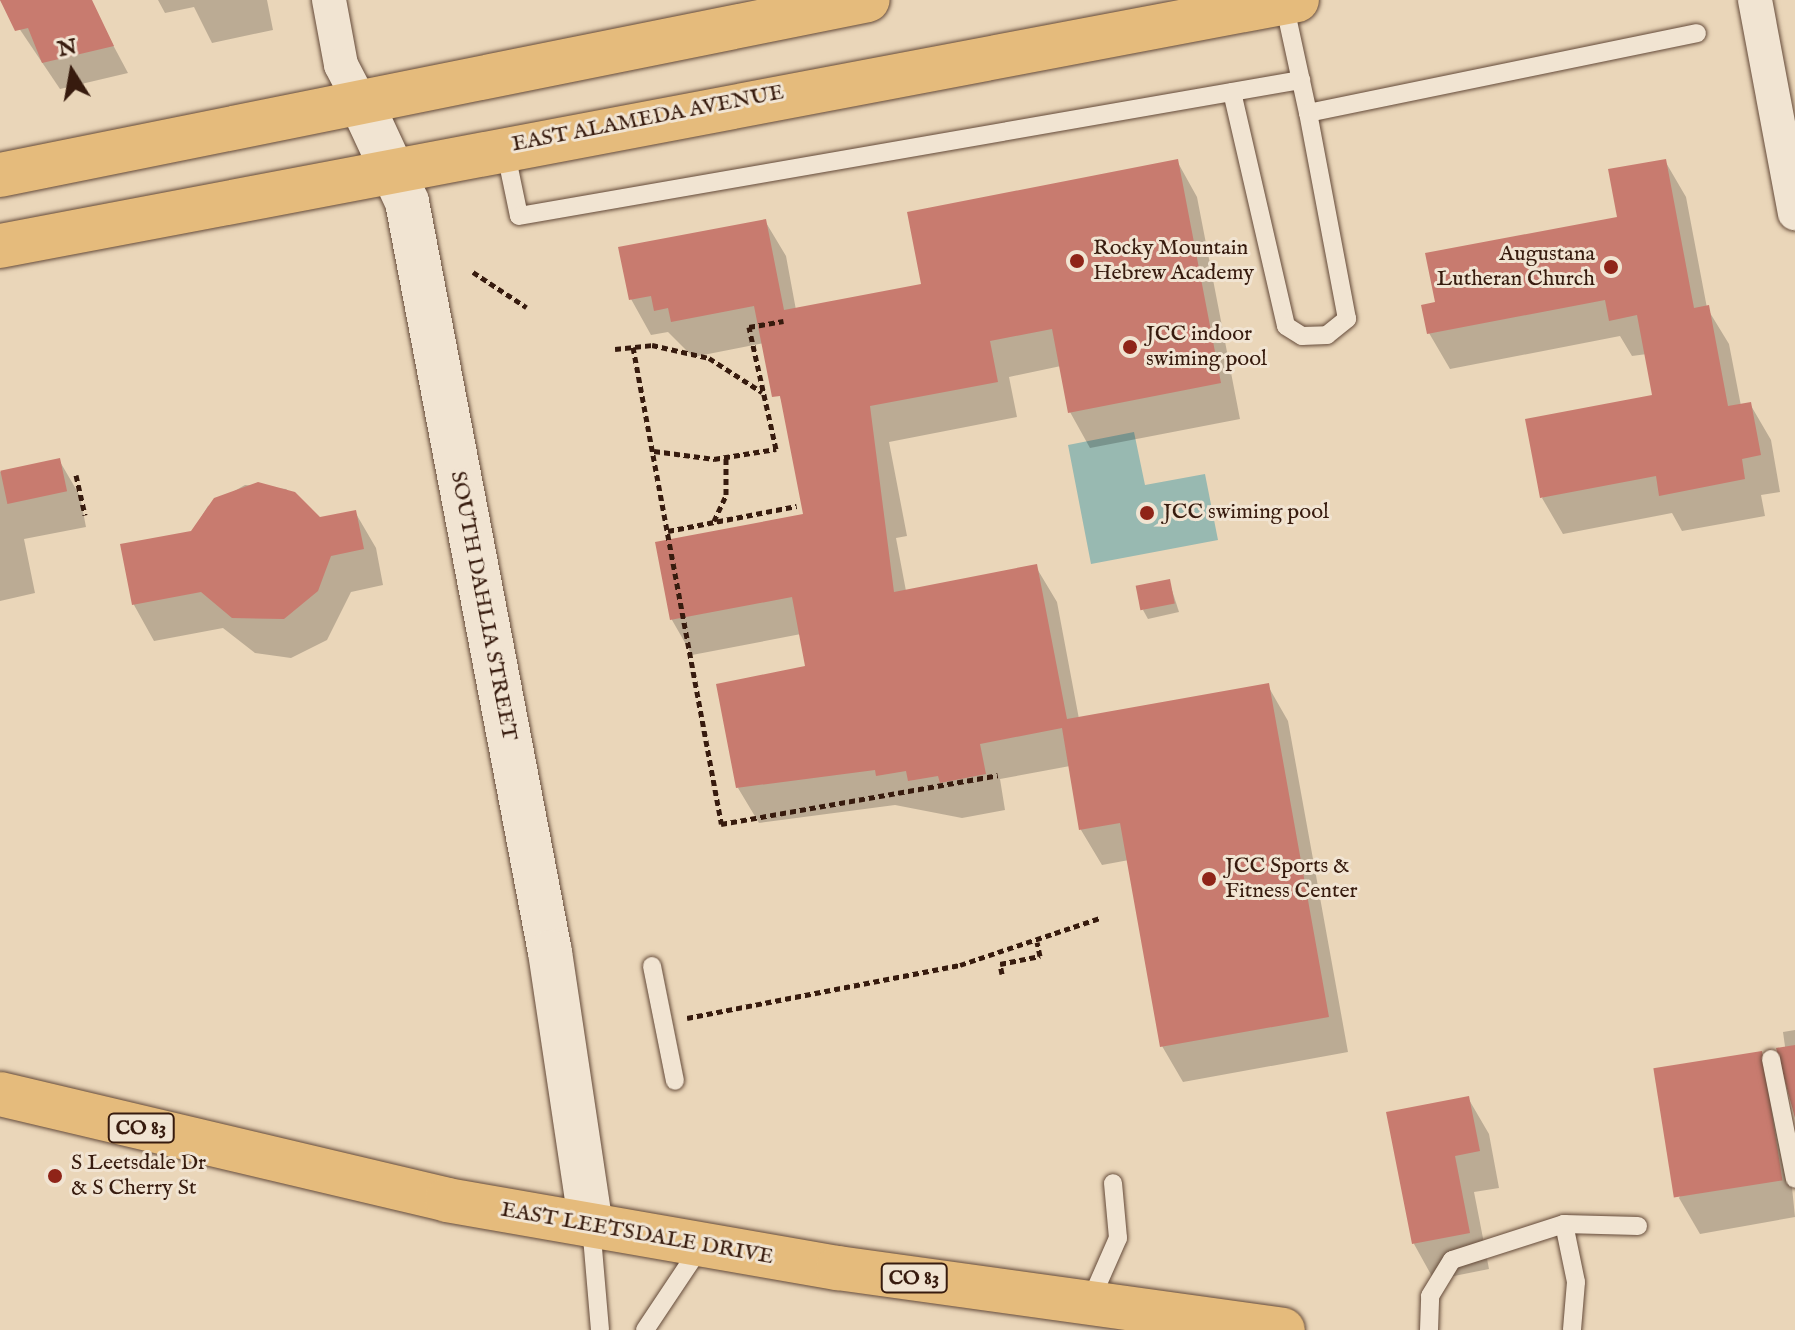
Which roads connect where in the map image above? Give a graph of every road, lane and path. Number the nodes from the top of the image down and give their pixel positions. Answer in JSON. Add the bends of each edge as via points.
{"nodes":[{"id":1,"x":329,"y":0,"type":"edge"},
{"id":2,"x":868,"y":0,"type":"edge"},
{"id":3,"x":1755,"y":0,"type":"edge"},
{"id":4,"x":1288,"y":1,"type":"edge"},
{"id":5,"x":804,"y":6,"type":"edge"},
{"id":6,"x":1697,"y":33,"type":"dead end"},
{"id":7,"x":1301,"y":80,"type":"junction"},
{"id":8,"x":1232,"y":92,"type":"junction"},
{"id":9,"x":363,"y":107,"type":"junction"},
{"id":10,"x":1308,"y":113,"type":"junction"},
{"id":11,"x":505,"y":147,"type":"junction"},
{"id":12,"x":394,"y":167,"type":"junction"},
{"id":13,"x":0,"y":175,"type":"edge"},
{"id":14,"x":1795,"y":213,"type":"edge"},
{"id":15,"x":0,"y":246,"type":"edge"},
{"id":16,"x":473,"y":272,"type":"dead end"},
{"id":17,"x":526,"y":307,"type":"dead end"},
{"id":18,"x":783,"y":321,"type":"dead end"},
{"id":19,"x":633,"y":347,"type":"junction"},
{"id":20,"x":615,"y":349,"type":"dead end"},
{"id":21,"x":762,"y":392,"type":"junction"},
{"id":22,"x":654,"y":451,"type":"junction"},
{"id":23,"x":726,"y":457,"type":"junction"},
{"id":24,"x":76,"y":475,"type":"dead end"},
{"id":25,"x":797,"y":506,"type":"dead end"},
{"id":26,"x":85,"y":515,"type":"dead end"},
{"id":27,"x":714,"y":522,"type":"junction"},
{"id":28,"x":668,"y":531,"type":"junction"},
{"id":29,"x":998,"y":775,"type":"dead end"},
{"id":30,"x":1100,"y":918,"type":"dead end"},
{"id":31,"x":1037,"y":942,"type":"junction"},
{"id":32,"x":652,"y":966,"type":"dead end"},
{"id":33,"x":1002,"y":974,"type":"dead end"},
{"id":34,"x":686,"y":1019,"type":"dead end"},
{"id":35,"x":1771,"y":1059,"type":"dead end"},
{"id":36,"x":675,"y":1081,"type":"dead end"},
{"id":37,"x":0,"y":1094,"type":"edge"},
{"id":38,"x":1795,"y":1179,"type":"edge"},
{"id":39,"x":1113,"y":1183,"type":"dead end"},
{"id":40,"x":1564,"y":1224,"type":"junction"},
{"id":41,"x":591,"y":1225,"type":"junction"},
{"id":42,"x":1638,"y":1226,"type":"dead end"},
{"id":43,"x":701,"y":1246,"type":"junction"},
{"id":44,"x":1089,"y":1304,"type":"junction"},
{"id":45,"x":600,"y":1330,"type":"edge"},
{"id":46,"x":645,"y":1330,"type":"edge"},
{"id":47,"x":1283,"y":1330,"type":"edge"},
{"id":48,"x":1429,"y":1330,"type":"edge"},
{"id":49,"x":1572,"y":1330,"type":"edge"}],
"edges":[{"from":1,"to":9,"type":"street","name":"SOUTH DAHLIA STREET","via":[[341,65]]},
{"from":2,"to":5,"type":"main road"},
{"from":3,"to":14,"type":"street"},
{"from":4,"to":7,"type":"lane"},
{"from":4,"to":11,"type":"main road","name":"EAST ALAMEDA AVENUE"},
{"from":5,"to":9,"type":"main road"},
{"from":6,"to":10,"type":"lane"},
{"from":7,"to":8,"type":"lane"},
{"from":7,"to":10,"type":"lane"},
{"from":8,"to":10,"type":"lane","via":[[1286,326],[1302,336],[1327,335],[1347,319]]},
{"from":8,"to":11,"type":"lane","via":[[519,216]]},
{"from":9,"to":12,"type":"street","name":"SOUTH DAHLIA STREET"},
{"from":9,"to":13,"type":"main road"},
{"from":11,"to":12,"type":"main road","name":"EAST ALAMEDA AVENUE"},
{"from":12,"to":15,"type":"main road","name":"EAST ALAMEDA AVENUE"},
{"from":12,"to":41,"type":"street","name":"SOUTH DAHLIA STREET","via":[[407,202],[550,952]]},
{"from":16,"to":17,"type":"path"},
{"from":18,"to":21,"type":"path","via":[[749,327]]},
{"from":19,"to":20,"type":"path"},
{"from":19,"to":21,"type":"path","via":[[709,358]]},
{"from":19,"to":22,"type":"path"},
{"from":21,"to":23,"type":"path","via":[[776,449]]},
{"from":22,"to":23,"type":"path"},
{"from":22,"to":28,"type":"path"},
{"from":23,"to":27,"type":"path","via":[[726,495]]},
{"from":24,"to":26,"type":"path"},
{"from":25,"to":27,"type":"path"},
{"from":27,"to":28,"type":"path"},
{"from":28,"to":29,"type":"path","via":[[721,824]]},
{"from":30,"to":31,"type":"path"},
{"from":31,"to":33,"type":"path","via":[[1040,956],[1000,964]]},
{"from":31,"to":34,"type":"path","via":[[960,965]]},
{"from":32,"to":36,"type":"lane"},
{"from":35,"to":38,"type":"lane"},
{"from":37,"to":41,"type":"main road","name":"EAST LEETSDALE DRIVE","number":"CO 83","via":[[447,1200]]},
{"from":39,"to":44,"type":"lane","via":[[1118,1238]]},
{"from":40,"to":42,"type":"lane"},
{"from":40,"to":48,"type":"lane","via":[[1452,1260],[1430,1296]]},
{"from":40,"to":49,"type":"lane","via":[[1576,1282]]},
{"from":41,"to":43,"type":"main road","name":"EAST LEETSDALE DRIVE","number":"CO 83"},
{"from":41,"to":45,"type":"lane"},
{"from":43,"to":44,"type":"main road","name":"EAST LEETSDALE DRIVE","number":"CO 83"},
{"from":43,"to":46,"type":"lane"},
{"from":44,"to":47,"type":"main road","name":"EAST LEETSDALE DRIVE","number":"CO 83"}]}
